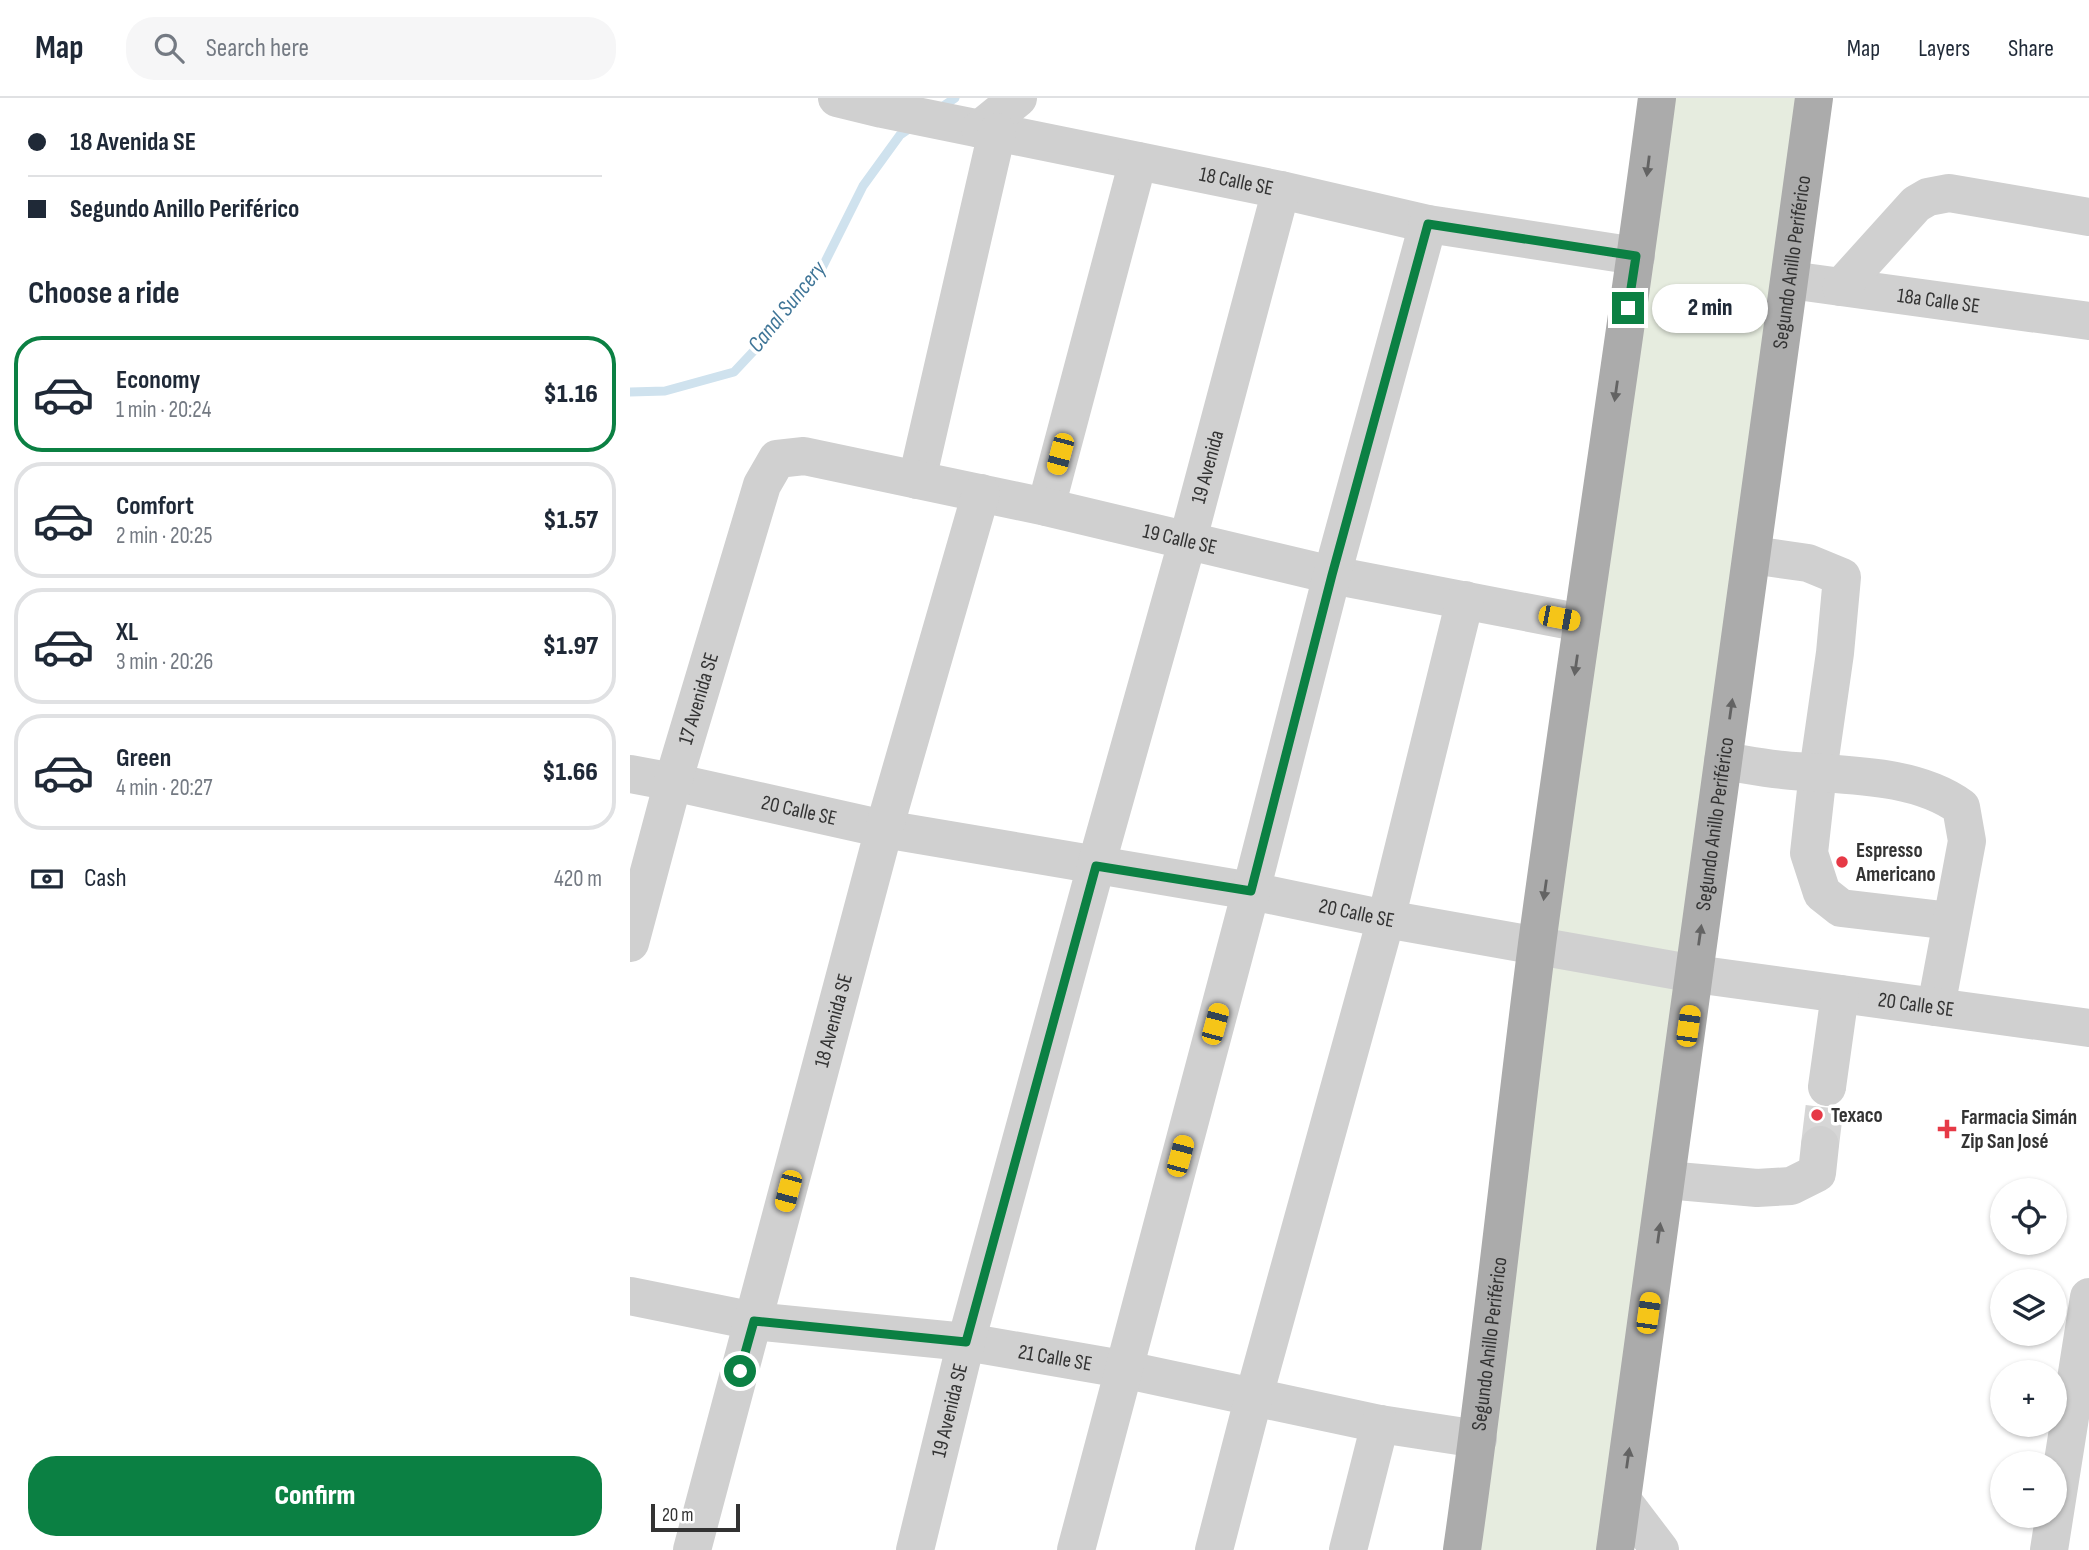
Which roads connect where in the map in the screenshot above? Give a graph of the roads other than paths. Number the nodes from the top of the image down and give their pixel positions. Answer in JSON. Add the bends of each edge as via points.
{"nodes":[{"id":1,"x":837,"y":98,"type":"edge"},
{"id":2,"x":1018,"y":98,"type":"edge"},
{"id":3,"x":1657,"y":98,"type":"edge"},
{"id":4,"x":1814,"y":98,"type":"edge"},
{"id":5,"x":977,"y":128,"type":"junction"},
{"id":6,"x":1138,"y":161,"type":"junction"},
{"id":7,"x":1281,"y":190,"type":"junction"},
{"id":8,"x":2089,"y":217,"type":"edge"},
{"id":9,"x":1428,"y":224,"type":"junction"},
{"id":10,"x":1636,"y":256,"type":"junction"},
{"id":11,"x":1790,"y":280,"type":"junction"},
{"id":12,"x":1842,"y":287,"type":"junction"},
{"id":13,"x":2089,"y":321,"type":"edge"},
{"id":14,"x":777,"y":459,"type":"joint"},
{"id":15,"x":917,"y":480,"type":"junction"},
{"id":16,"x":981,"y":493,"type":"junction"},
{"id":17,"x":1046,"y":507,"type":"junction"},
{"id":18,"x":1188,"y":540,"type":"junction"},
{"id":19,"x":1752,"y":555,"type":"junction"},
{"id":20,"x":1332,"y":575,"type":"junction"},
{"id":21,"x":1465,"y":600,"type":"junction"},
{"id":22,"x":1582,"y":623,"type":"junction"},
{"id":23,"x":1723,"y":761,"type":"junction"},
{"id":24,"x":1818,"y":772,"type":"junction"},
{"id":25,"x":630,"y":774,"type":"edge"},
{"id":26,"x":673,"y":782,"type":"junction"},
{"id":27,"x":884,"y":828,"type":"junction"},
{"id":28,"x":1096,"y":866,"type":"junction"},
{"id":29,"x":1251,"y":891,"type":"junction"},
{"id":30,"x":1385,"y":919,"type":"junction"},
{"id":31,"x":1951,"y":921,"type":"junction"},
{"id":32,"x":630,"y":943,"type":"edge"},
{"id":33,"x":1537,"y":946,"type":"junction"},
{"id":34,"x":1695,"y":974,"type":"junction"},
{"id":35,"x":1840,"y":994,"type":"junction"},
{"id":36,"x":1936,"y":1007,"type":"junction"},
{"id":37,"x":2089,"y":1028,"type":"edge"},
{"id":38,"x":1827,"y":1087,"type":"tunnel mouth"},
{"id":39,"x":1820,"y":1145,"type":"tunnel mouth"},
{"id":40,"x":1666,"y":1180,"type":"junction"},
{"id":41,"x":630,"y":1296,"type":"edge"},
{"id":42,"x":2089,"y":1297,"type":"edge"},
{"id":43,"x":754,"y":1321,"type":"junction"},
{"id":44,"x":966,"y":1342,"type":"junction"},
{"id":45,"x":1122,"y":1369,"type":"junction"},
{"id":46,"x":1254,"y":1396,"type":"junction"},
{"id":47,"x":1380,"y":1424,"type":"junction"},
{"id":48,"x":1478,"y":1439,"type":"junction"},
{"id":49,"x":1622,"y":1500,"type":"junction"},
{"id":50,"x":692,"y":1550,"type":"edge"},
{"id":51,"x":915,"y":1550,"type":"edge"},
{"id":52,"x":1076,"y":1550,"type":"edge"},
{"id":53,"x":1214,"y":1550,"type":"edge"},
{"id":54,"x":1348,"y":1550,"type":"edge"},
{"id":55,"x":1462,"y":1550,"type":"edge"},
{"id":56,"x":1615,"y":1550,"type":"edge"},
{"id":57,"x":1660,"y":1550,"type":"edge"},
{"id":58,"x":2049,"y":1550,"type":"edge"}],
"edges":[{"from":1,"to":5,"type":"street","name":"18 Calle SE"},
{"from":2,"to":5,"type":"street"},
{"from":3,"to":10,"type":"main road","name":"Segundo Anillo Periférico","one_way":true},
{"from":4,"to":11,"type":"main road","name":"Segundo Anillo Periférico"},
{"from":5,"to":6,"type":"street","name":"18 Calle SE"},
{"from":5,"to":15,"type":"street"},
{"from":6,"to":7,"type":"street","name":"18 Calle SE"},
{"from":6,"to":17,"type":"street"},
{"from":7,"to":9,"type":"street","name":"18 Calle SE"},
{"from":7,"to":18,"type":"street","name":"19 Avenida"},
{"from":8,"to":12,"type":"street","via":[[1948,193],[1928,197],[1916,204]]},
{"from":9,"to":10,"type":"street","name":"18 Calle SE"},
{"from":9,"to":20,"type":"street"},
{"from":10,"to":22,"type":"main road","name":"Segundo Anillo Periférico","one_way":true},
{"from":11,"to":12,"type":"street","name":"18a Calle SE"},
{"from":11,"to":19,"type":"main road","name":"Segundo Anillo Periférico"},
{"from":12,"to":13,"type":"street","name":"18a Calle SE"},
{"from":14,"to":15,"type":"street","name":"19 Calle SE","via":[[804,456]]},
{"from":14,"to":26,"type":"street","name":"17 Avenida SE","via":[[762,485]]},
{"from":15,"to":16,"type":"street","name":"19 Calle SE"},
{"from":16,"to":17,"type":"street","name":"19 Calle SE"},
{"from":16,"to":27,"type":"street","name":"18 Avenida SE"},
{"from":17,"to":18,"type":"street","name":"19 Calle SE"},
{"from":18,"to":20,"type":"street","name":"19 Calle SE"},
{"from":18,"to":28,"type":"street","name":"19 Avenida"},
{"from":23,"to":19,"type":"main road","name":"Segundo Anillo Periférico","one_way":true},
{"from":19,"to":24,"type":"street","via":[[1808,563],[1842,577]]},
{"from":20,"to":21,"type":"street","name":"19 Calle SE"},
{"from":20,"to":29,"type":"street"},
{"from":21,"to":22,"type":"street","name":"19 Calle SE"},
{"from":21,"to":30,"type":"street"},
{"from":22,"to":33,"type":"main road","name":"Segundo Anillo Periférico","one_way":true},
{"from":23,"to":24,"type":"street"},
{"from":34,"to":23,"type":"main road","name":"Segundo Anillo Periférico","one_way":true},
{"from":24,"to":31,"type":"street","via":[[1809,853],[1822,893],[1842,908]]},
{"from":24,"to":31,"type":"street","via":[[1902,782],[1945,795],[1961,807],[1967,841]]},
{"from":25,"to":26,"type":"street","name":"20 Calle SE"},
{"from":26,"to":27,"type":"street","name":"20 Calle SE"},
{"from":26,"to":32,"type":"street","name":"17 Avenida SE"},
{"from":27,"to":28,"type":"street","name":"20 Calle SE"},
{"from":27,"to":43,"type":"street","name":"18 Avenida SE"},
{"from":28,"to":29,"type":"street","name":"20 Calle SE"},
{"from":28,"to":44,"type":"street","name":"19 Avenida SE"},
{"from":29,"to":30,"type":"street","name":"20 Calle SE"},
{"from":29,"to":45,"type":"street"},
{"from":30,"to":33,"type":"street","name":"20 Calle SE"},
{"from":30,"to":46,"type":"street"},
{"from":31,"to":36,"type":"street"},
{"from":33,"to":34,"type":"street","name":"20 Calle SE"},
{"from":33,"to":48,"type":"main road","name":"Segundo Anillo Periférico"},
{"from":34,"to":35,"type":"street","name":"20 Calle SE"},
{"from":34,"to":40,"type":"main road","name":"Segundo Anillo Periférico"},
{"from":35,"to":36,"type":"street","name":"20 Calle SE"},
{"from":35,"to":38,"type":"street"},
{"from":36,"to":37,"type":"street","name":"20 Calle SE"},
{"from":39,"to":40,"type":"street","via":[[1816,1172],[1791,1186],[1757,1188]]},
{"from":49,"to":40,"type":"main road","name":"Segundo Anillo Periférico","one_way":true},
{"from":41,"to":43,"type":"street","name":"21 Calle SE"},
{"from":42,"to":58,"type":"street"},
{"from":43,"to":44,"type":"street","name":"21 Calle SE"},
{"from":43,"to":50,"type":"street","name":"18 Avenida SE"},
{"from":44,"to":45,"type":"street","name":"21 Calle SE"},
{"from":44,"to":51,"type":"street","name":"19 Avenida SE"},
{"from":45,"to":46,"type":"street","name":"21 Calle SE"},
{"from":45,"to":52,"type":"street"},
{"from":46,"to":47,"type":"street","name":"21 Calle SE"},
{"from":46,"to":53,"type":"street"},
{"from":47,"to":48,"type":"street","name":"21 Calle SE"},
{"from":47,"to":54,"type":"street"},
{"from":48,"to":55,"type":"main road","name":"Segundo Anillo Periférico"},
{"from":49,"to":56,"type":"main road","name":"Segundo Anillo Periférico"},
{"from":49,"to":57,"type":"street"}]}
